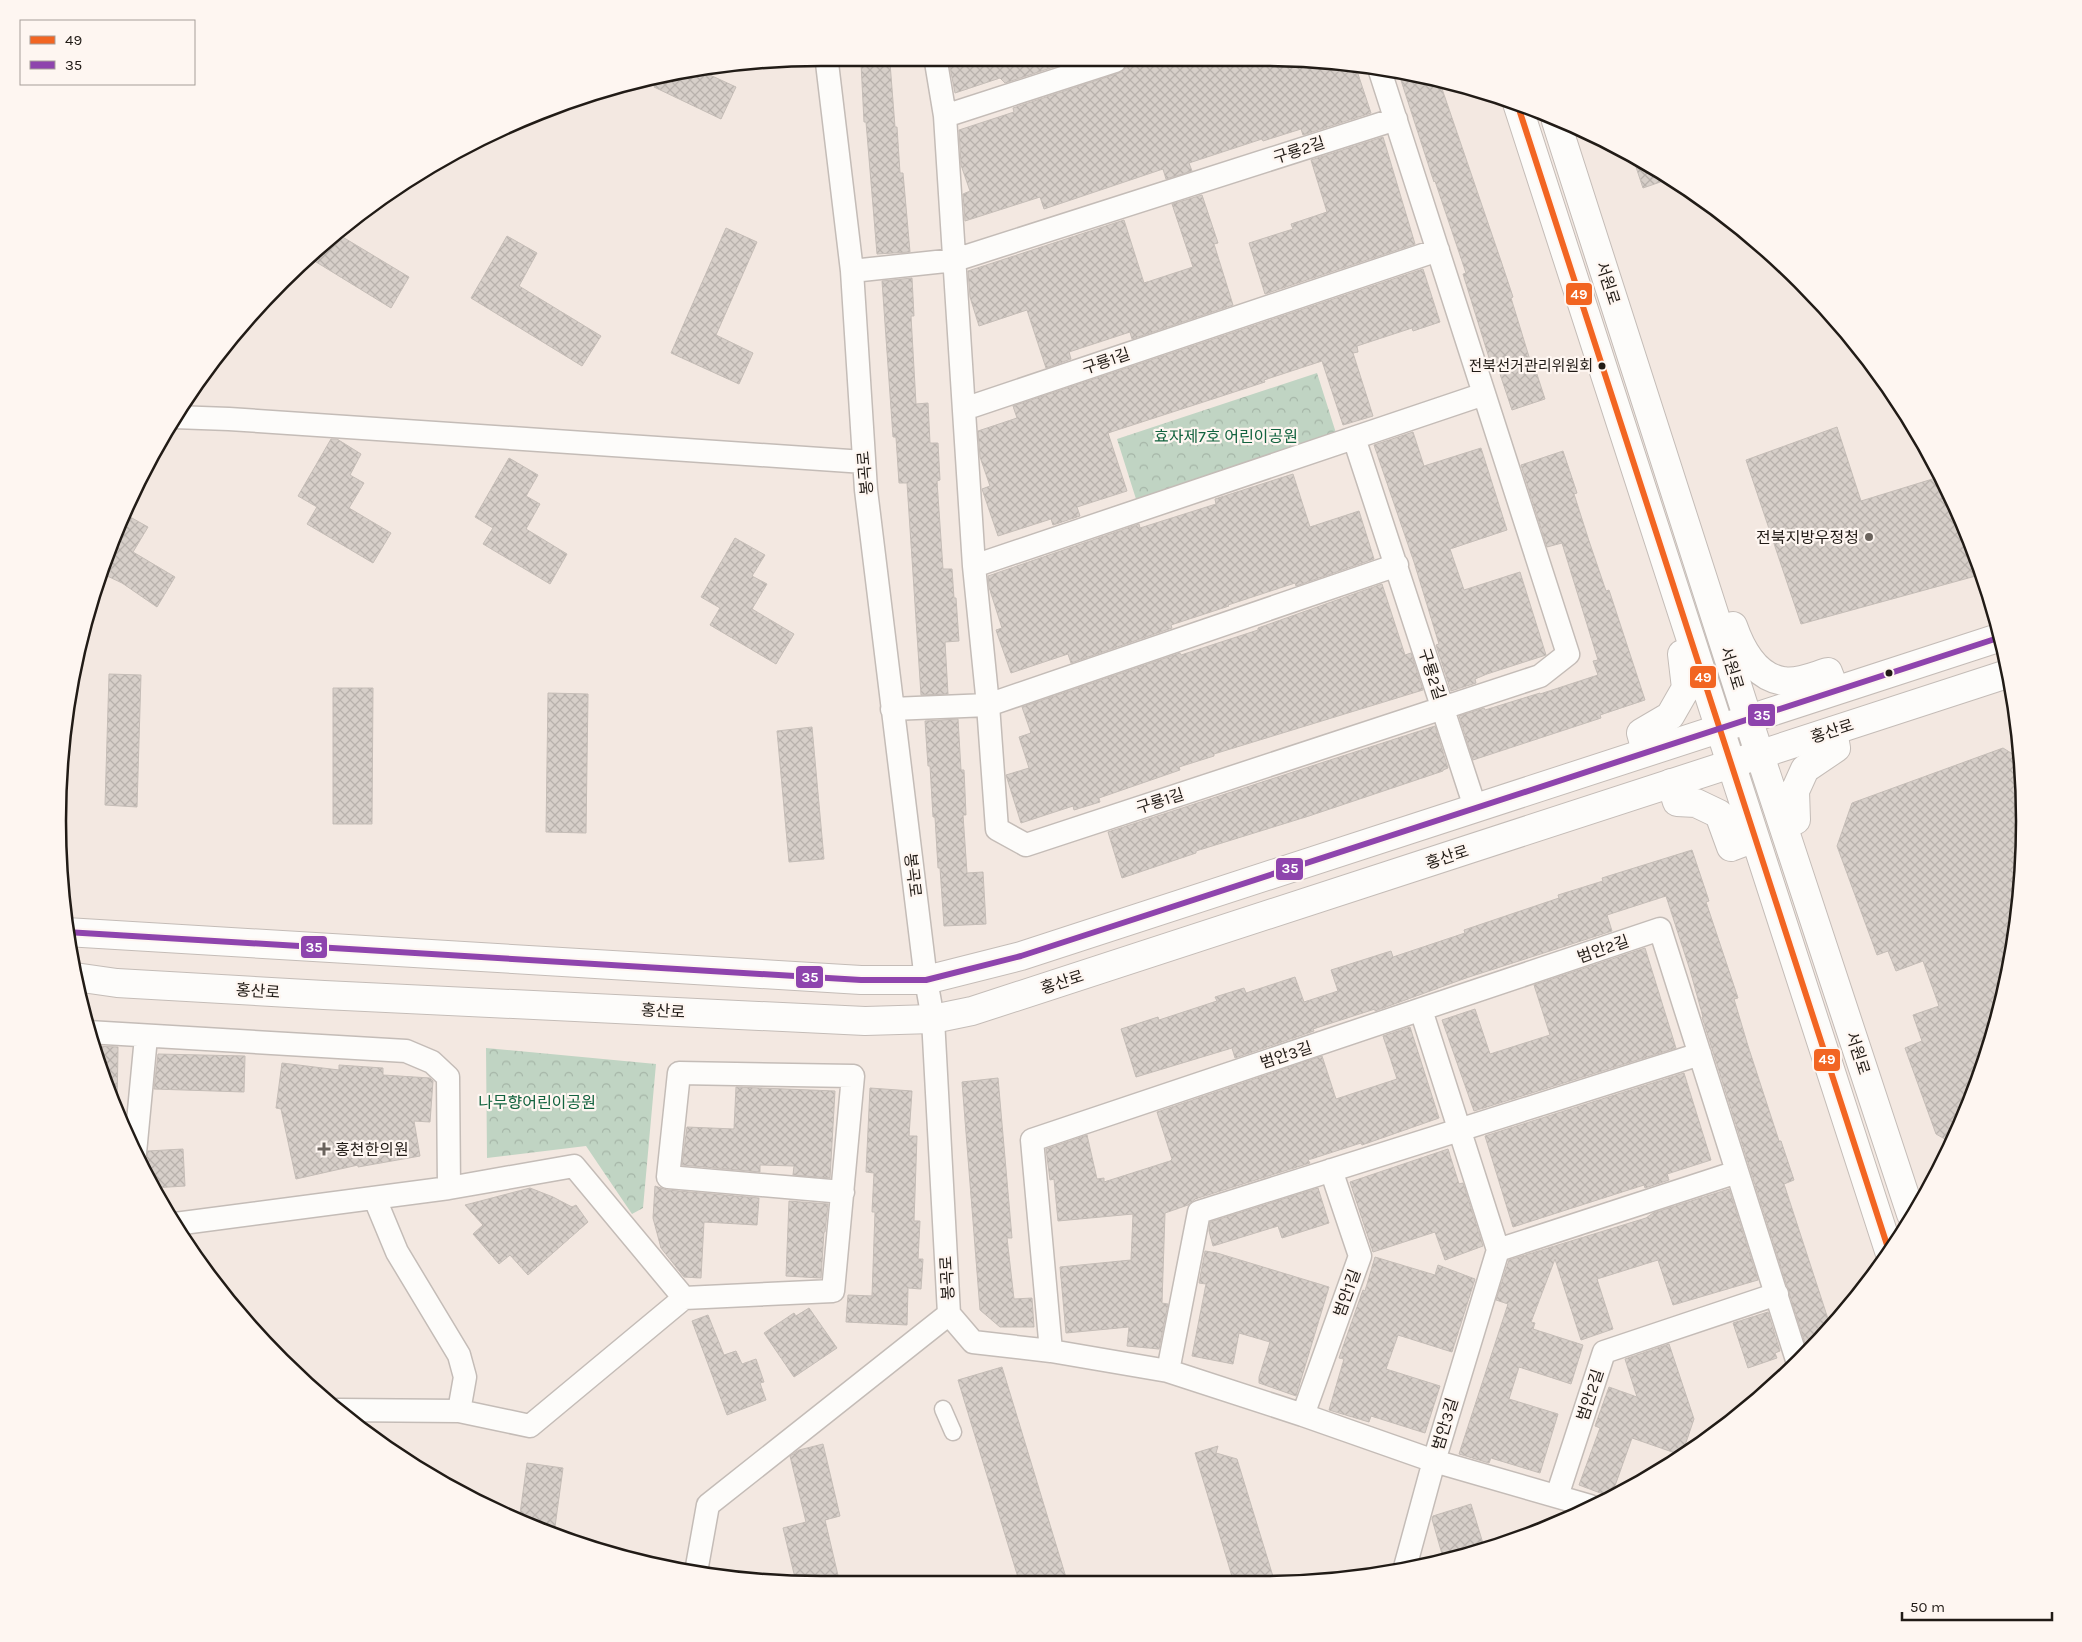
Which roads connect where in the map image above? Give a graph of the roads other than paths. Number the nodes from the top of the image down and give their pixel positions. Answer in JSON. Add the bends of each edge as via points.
{"nodes":[{"id":1,"x":827,"y":66,"type":"edge"},
{"id":2,"x":937,"y":66,"type":"edge"},
{"id":3,"x":1099,"y":66,"type":"edge"},
{"id":4,"x":1382,"y":77,"type":"edge"},
{"id":5,"x":1520,"y":112,"type":"edge"},
{"id":6,"x":945,"y":116,"type":"junction"},
{"id":7,"x":1396,"y":119,"type":"junction"},
{"id":8,"x":1558,"y":128,"type":"edge"},
{"id":9,"x":1438,"y":250,"type":"junction"},
{"id":10,"x":955,"y":260,"type":"junction"},
{"id":11,"x":852,"y":270,"type":"junction"},
{"id":12,"x":1484,"y":394,"type":"junction"},
{"id":13,"x":964,"y":408,"type":"junction"},
{"id":14,"x":183,"y":418,"type":"edge"},
{"id":15,"x":1354,"y":438,"type":"junction"},
{"id":16,"x":864,"y":462,"type":"junction"},
{"id":17,"x":1397,"y":565,"type":"junction"},
{"id":18,"x":974,"y":566,"type":"junction"},
{"id":19,"x":1716,"y":617,"type":"junction"},
{"id":20,"x":1993,"y":640,"type":"edge"},
{"id":21,"x":1694,"y":650,"type":"junction"},
{"id":22,"x":2001,"y":676,"type":"edge"},
{"id":23,"x":1835,"y":690,"type":"junction"},
{"id":24,"x":988,"y":705,"type":"junction"},
{"id":25,"x":1443,"y":708,"type":"junction"},
{"id":26,"x":892,"y":710,"type":"junction"},
{"id":27,"x":1748,"y":719,"type":"junction"},
{"id":28,"x":1718,"y":728,"type":"junction"},
{"id":29,"x":1833,"y":730,"type":"junction"},
{"id":30,"x":1646,"y":751,"type":"junction"},
{"id":31,"x":1760,"y":754,"type":"junction"},
{"id":32,"x":1731,"y":764,"type":"junction"},
{"id":33,"x":1671,"y":783,"type":"junction"},
{"id":34,"x":1475,"y":807,"type":"junction"},
{"id":35,"x":1784,"y":825,"type":"junction"},
{"id":36,"x":1755,"y":838,"type":"junction"},
{"id":37,"x":75,"y":933,"type":"edge"},
{"id":38,"x":83,"y":978,"type":"edge"},
{"id":39,"x":926,"y":980,"type":"junction"},
{"id":40,"x":1421,"y":1010,"type":"junction"},
{"id":41,"x":933,"y":1019,"type":"junction"},
{"id":42,"x":97,"y":1033,"type":"edge"},
{"id":43,"x":146,"y":1037,"type":"junction"},
{"id":44,"x":1700,"y":1054,"type":"junction"},
{"id":45,"x":1459,"y":1130,"type":"junction"},
{"id":46,"x":136,"y":1138,"type":"edge"},
{"id":47,"x":1331,"y":1170,"type":"junction"},
{"id":48,"x":1737,"y":1172,"type":"junction"},
{"id":49,"x":449,"y":1188,"type":"junction"},
{"id":50,"x":843,"y":1192,"type":"junction"},
{"id":51,"x":375,"y":1199,"type":"junction"},
{"id":52,"x":1909,"y":1208,"type":"edge"},
{"id":53,"x":183,"y":1223,"type":"edge"},
{"id":54,"x":1887,"y":1243,"type":"edge"},
{"id":55,"x":1498,"y":1250,"type":"junction"},
{"id":56,"x":1777,"y":1294,"type":"junction"},
{"id":57,"x":684,"y":1298,"type":"junction"},
{"id":58,"x":949,"y":1314,"type":"junction"},
{"id":59,"x":1051,"y":1351,"type":"junction"},
{"id":60,"x":1796,"y":1354,"type":"edge"},
{"id":61,"x":1168,"y":1371,"type":"junction"},
{"id":62,"x":943,"y":1409,"type":"dead end"},
{"id":63,"x":350,"y":1410,"type":"edge"},
{"id":64,"x":459,"y":1411,"type":"junction"},
{"id":65,"x":1303,"y":1415,"type":"junction"},
{"id":66,"x":953,"y":1432,"type":"dead end"},
{"id":67,"x":1434,"y":1461,"type":"junction"},
{"id":68,"x":1557,"y":1496,"type":"junction"},
{"id":69,"x":1582,"y":1504,"type":"edge"},
{"id":70,"x":1407,"y":1561,"type":"edge"},
{"id":71,"x":697,"y":1565,"type":"edge"}],
"edges":[{"from":1,"to":11,"type":"street","name":"봉곡로"},
{"from":2,"to":6,"type":"street","name":"구룡1길"},
{"from":3,"to":6,"type":"street"},
{"from":4,"to":7,"type":"street","name":"구룡2길"},
{"from":5,"to":21,"type":"street","name":"서원로"},
{"from":6,"to":10,"type":"street","name":"구룡1길"},
{"from":7,"to":9,"type":"street","name":"구룡2길"},
{"from":7,"to":10,"type":"street","name":"구룡2길"},
{"from":8,"to":19,"type":"street","name":"서원로"},
{"from":9,"to":12,"type":"street","name":"구룡2길"},
{"from":9,"to":13,"type":"street","name":"구룡1길"},
{"from":10,"to":11,"type":"street"},
{"from":10,"to":13,"type":"street","name":"구룡1길"},
{"from":11,"to":16,"type":"street","name":"봉곡로"},
{"from":12,"to":15,"type":"street"},
{"from":12,"to":25,"type":"street","name":"구룡2길","via":[[1568,654],[1540,676]]},
{"from":13,"to":18,"type":"street","name":"구룡1길"},
{"from":14,"to":16,"type":"street"},
{"from":15,"to":17,"type":"street","name":"구룡2길"},
{"from":15,"to":18,"type":"street"},
{"from":16,"to":26,"type":"street","name":"봉곡로"},
{"from":17,"to":24,"type":"street"},
{"from":17,"to":25,"type":"street","name":"구룡2길"},
{"from":18,"to":24,"type":"street","name":"구룡1길"},
{"from":19,"to":23,"type":"street","via":[[1729,613],[1740,646],[1761,672],[1782,682],[1828,672]]},
{"from":19,"to":27,"type":"street","name":"서원로"},
{"from":20,"to":23,"type":"street"},
{"from":21,"to":28,"type":"street","name":"서원로"},
{"from":21,"to":30,"type":"street","via":[[1682,654],[1686,688],[1670,716],[1641,733]]},
{"from":22,"to":29,"type":"street","name":"홍산로"},
{"from":23,"to":27,"type":"street"},
{"from":24,"to":25,"type":"street","name":"구룡1길","via":[[997,829],[1026,844]]},
{"from":24,"to":26,"type":"street"},
{"from":25,"to":34,"type":"street"},
{"from":26,"to":39,"type":"street","name":"봉곡로"},
{"from":27,"to":28,"type":"street"},
{"from":27,"to":31,"type":"street","name":"서원로"},
{"from":28,"to":30,"type":"street"},
{"from":28,"to":32,"type":"street","name":"서원로"},
{"from":29,"to":31,"type":"street","name":"홍산로"},
{"from":29,"to":35,"type":"street","via":[[1836,748],[1805,769],[1795,791],[1796,820]]},
{"from":30,"to":34,"type":"street"},
{"from":31,"to":32,"type":"street","name":"홍산로"},
{"from":31,"to":35,"type":"street","name":"서원로"},
{"from":32,"to":33,"type":"street","name":"홍산로"},
{"from":32,"to":36,"type":"street","name":"서원로"},
{"from":33,"to":36,"type":"street","via":[[1677,802],[1696,803],[1719,814],[1731,846]]},
{"from":33,"to":41,"type":"street","name":"홍산로","via":[[972,1012]]},
{"from":34,"to":39,"type":"street","via":[[1021,956]]},
{"from":35,"to":52,"type":"street","name":"서원로"},
{"from":36,"to":54,"type":"street","name":"서원로"},
{"from":37,"to":39,"type":"street","via":[[861,980]]},
{"from":38,"to":41,"type":"street","name":"홍산로","via":[[334,996],[865,1021]]},
{"from":39,"to":41,"type":"street","name":"봉곡로"},
{"from":40,"to":44,"type":"street","name":"범안2길","via":[[1660,929]]},
{"from":40,"to":45,"type":"street"},
{"from":40,"to":59,"type":"street","name":"범안3길","via":[[1032,1140]]},
{"from":41,"to":58,"type":"street","name":"봉곡로"},
{"from":42,"to":43,"type":"street"},
{"from":43,"to":46,"type":"street"},
{"from":43,"to":49,"type":"street","via":[[406,1051],[432,1062],[448,1077]]},
{"from":44,"to":45,"type":"street"},
{"from":44,"to":48,"type":"street","name":"범안2길"},
{"from":45,"to":47,"type":"street"},
{"from":45,"to":55,"type":"street"},
{"from":47,"to":61,"type":"street","via":[[1198,1212]]},
{"from":47,"to":65,"type":"street","name":"범안1길","via":[[1360,1256]]},
{"from":48,"to":55,"type":"street"},
{"from":48,"to":56,"type":"street","name":"범안2길"},
{"from":49,"to":51,"type":"street"},
{"from":49,"to":57,"type":"street","via":[[574,1166]]},
{"from":50,"to":50,"type":"street","via":[[668,1176],[679,1073],[853,1076]]},
{"from":50,"to":57,"type":"street","via":[[833,1290]]},
{"from":51,"to":53,"type":"street"},
{"from":51,"to":64,"type":"street","via":[[397,1252],[459,1355],[465,1377]]},
{"from":55,"to":67,"type":"street","name":"범안3길"},
{"from":56,"to":60,"type":"street","name":"범안2길"},
{"from":56,"to":68,"type":"street","name":"범안2길","via":[[1604,1352]]},
{"from":57,"to":64,"type":"street","via":[[530,1426]]},
{"from":58,"to":59,"type":"street","via":[[973,1342]]},
{"from":58,"to":71,"type":"street","name":"봉곡로","via":[[708,1505]]},
{"from":59,"to":61,"type":"street"},
{"from":61,"to":65,"type":"street"},
{"from":62,"to":66,"type":"street"},
{"from":63,"to":64,"type":"street"},
{"from":65,"to":67,"type":"street"},
{"from":67,"to":68,"type":"street"},
{"from":67,"to":70,"type":"street"},
{"from":68,"to":69,"type":"street"}]}
